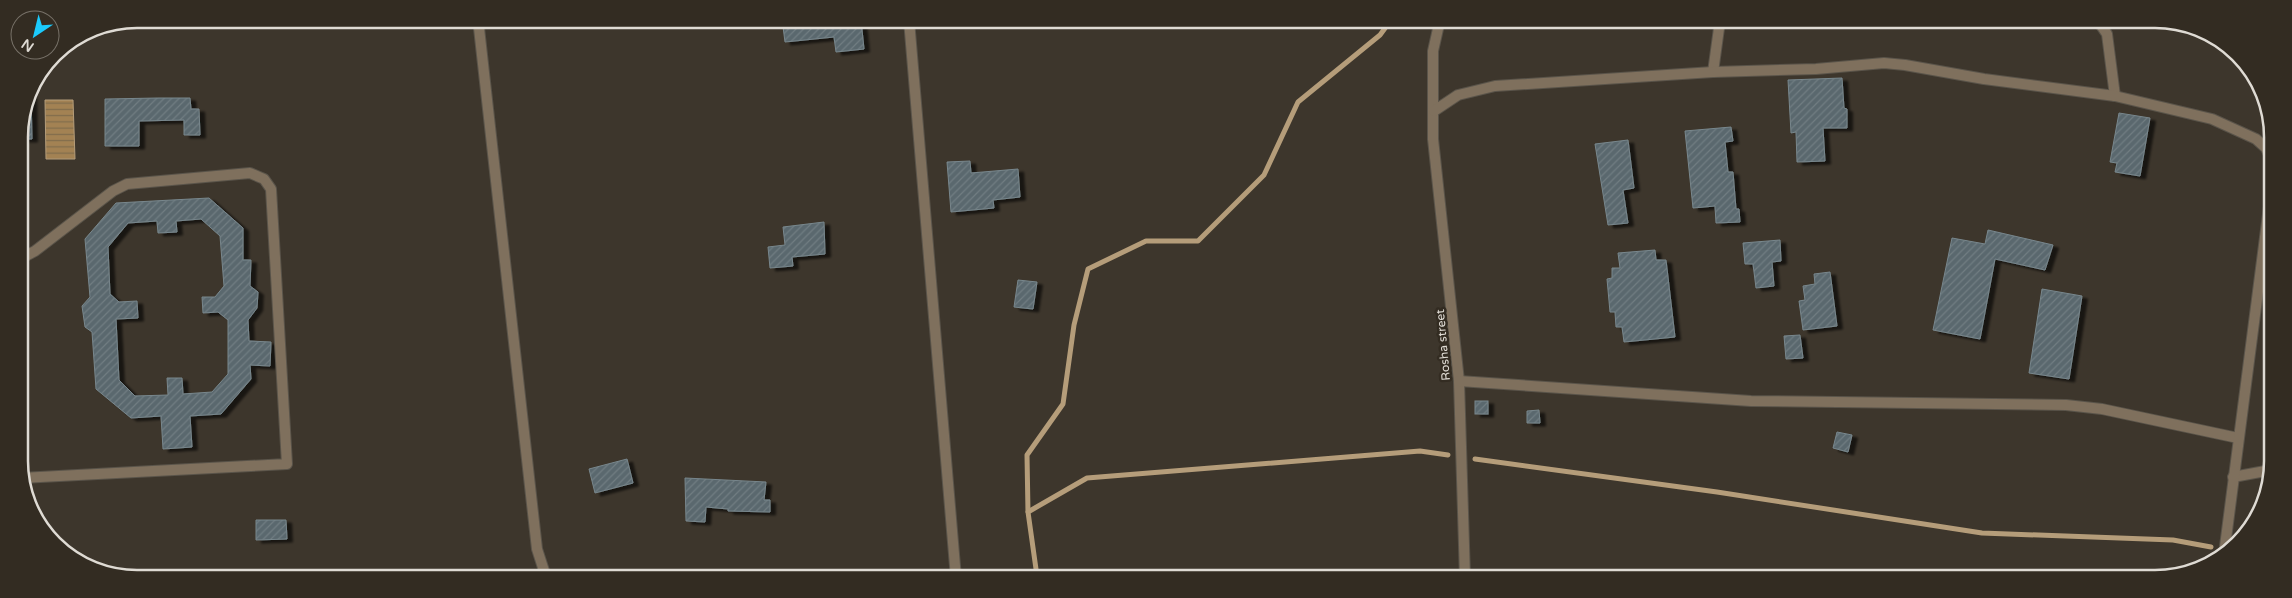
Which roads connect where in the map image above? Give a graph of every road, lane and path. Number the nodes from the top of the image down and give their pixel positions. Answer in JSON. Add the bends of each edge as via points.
{"nodes":[{"id":1,"x":479,"y":28,"type":"edge"},
{"id":2,"x":910,"y":28,"type":"edge"},
{"id":3,"x":1438,"y":28,"type":"edge"},
{"id":4,"x":1719,"y":28,"type":"edge"},
{"id":5,"x":2103,"y":28,"type":"edge"},
{"id":6,"x":1713,"y":72,"type":"junction"},
{"id":7,"x":2115,"y":96,"type":"junction"},
{"id":8,"x":1434,"y":111,"type":"junction"},
{"id":9,"x":2264,"y":146,"type":"edge"},
{"id":10,"x":2264,"y":243,"type":"edge"},
{"id":11,"x":28,"y":255,"type":"edge"},
{"id":12,"x":1459,"y":382,"type":"junction"},
{"id":13,"x":2238,"y":438,"type":"junction"},
{"id":14,"x":2264,"y":471,"type":"edge"},
{"id":15,"x":2233,"y":477,"type":"junction"},
{"id":16,"x":29,"y":478,"type":"edge"},
{"id":17,"x":2225,"y":546,"type":"edge"},
{"id":18,"x":544,"y":570,"type":"edge"},
{"id":19,"x":955,"y":570,"type":"edge"},
{"id":20,"x":1465,"y":570,"type":"edge"}],
"edges":[{"from":1,"to":18,"type":"street","via":[[537,549]]},
{"from":2,"to":19,"type":"street"},
{"from":3,"to":8,"type":"street","name":"Rosha street","via":[[1433,51]]},
{"from":4,"to":6,"type":"street"},
{"from":5,"to":7,"type":"street","via":[[2107,34]]},
{"from":6,"to":7,"type":"street","via":[[1905,65]]},
{"from":6,"to":8,"type":"street","via":[[1495,86],[1458,95]]},
{"from":7,"to":9,"type":"street","via":[[2212,119],[2256,139]]},
{"from":8,"to":12,"type":"street","name":"Rosha street","via":[[1433,138]]},
{"from":10,"to":13,"type":"street"},
{"from":11,"to":16,"type":"street","via":[[127,184],[250,173],[264,178],[271,189],[287,464]]},
{"from":12,"to":13,"type":"street","via":[[1751,401],[2066,405],[2102,409]]},
{"from":12,"to":20,"type":"street","name":"Rosha street"},
{"from":13,"to":15,"type":"street"},
{"from":14,"to":15,"type":"street"},
{"from":15,"to":17,"type":"street"}]}
